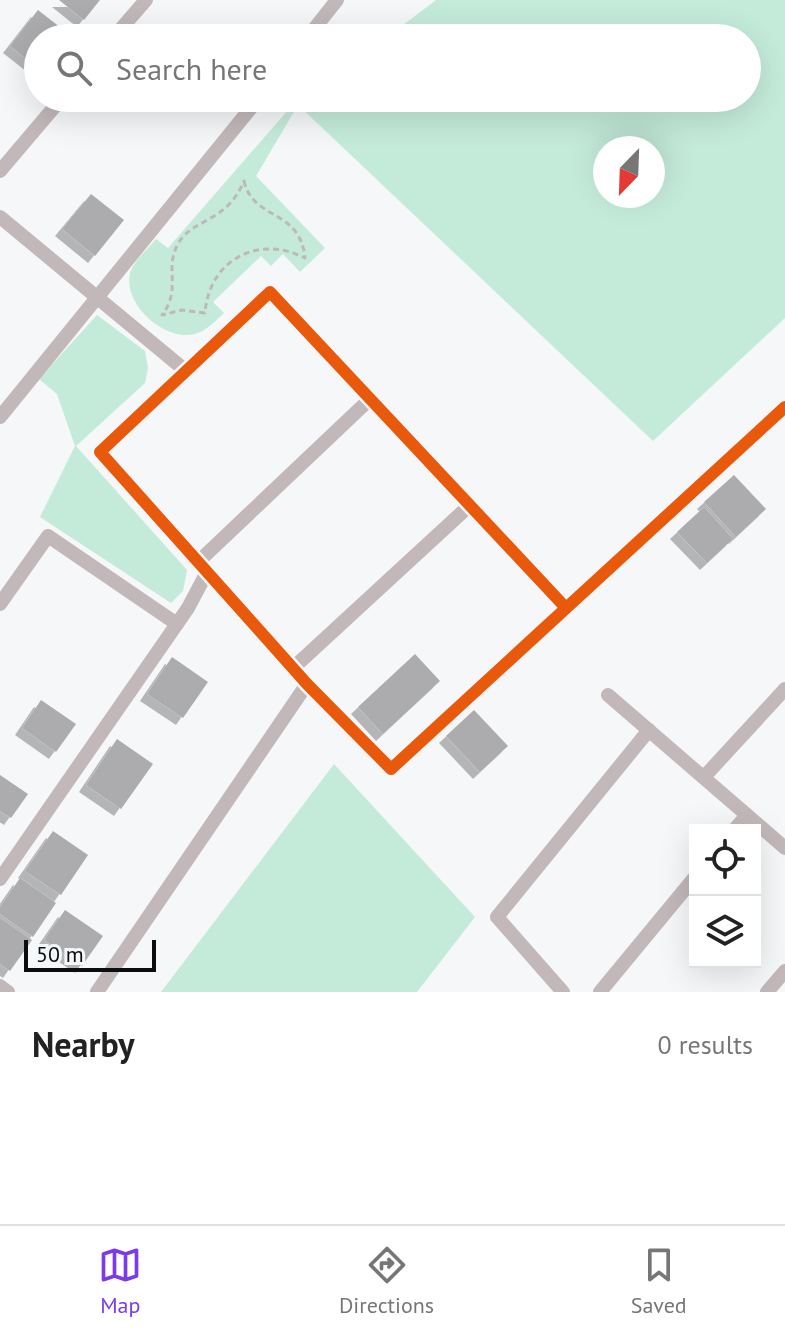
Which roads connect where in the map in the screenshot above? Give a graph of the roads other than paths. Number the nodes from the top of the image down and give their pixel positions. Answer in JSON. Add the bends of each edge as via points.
{"nodes":[{"id":1,"x":146,"y":0,"type":"edge"},
{"id":2,"x":337,"y":0,"type":"edge"},
{"id":3,"x":125,"y":24,"type":"edge"},
{"id":4,"x":318,"y":24,"type":"edge"},
{"id":5,"x":50,"y":112,"type":"edge"},
{"id":6,"x":248,"y":112,"type":"edge"},
{"id":7,"x":0,"y":171,"type":"edge"},
{"id":8,"x":0,"y":217,"type":"edge"},
{"id":9,"x":99,"y":298,"type":"junction"},
{"id":10,"x":186,"y":371,"type":"junction"},
{"id":11,"x":370,"y":399,"type":"junction"},
{"id":12,"x":785,"y":407,"type":"edge"},
{"id":13,"x":0,"y":417,"type":"edge"},
{"id":14,"x":470,"y":505,"type":"junction"},
{"id":15,"x":201,"y":568,"type":"junction"},
{"id":16,"x":0,"y":604,"type":"edge"},
{"id":17,"x":566,"y":608,"type":"junction"},
{"id":18,"x":177,"y":624,"type":"junction"},
{"id":19,"x":292,"y":669,"type":"junction"},
{"id":20,"x":307,"y":684,"type":"junction"},
{"id":21,"x":785,"y":689,"type":"edge"},
{"id":22,"x":608,"y":695,"type":"dead end"},
{"id":23,"x":649,"y":730,"type":"junction"},
{"id":24,"x":704,"y":777,"type":"junction"},
{"id":25,"x":747,"y":815,"type":"junction"},
{"id":26,"x":739,"y":824,"type":"edge"},
{"id":27,"x":785,"y":848,"type":"edge"},
{"id":28,"x":0,"y":879,"type":"edge"},
{"id":29,"x":689,"y":884,"type":"edge"},
{"id":30,"x":785,"y":971,"type":"edge"},
{"id":31,"x":0,"y":986,"type":"edge"},
{"id":32,"x":8,"y":992,"type":"edge"},
{"id":33,"x":97,"y":992,"type":"edge"},
{"id":34,"x":563,"y":992,"type":"edge"},
{"id":35,"x":600,"y":992,"type":"edge"},
{"id":36,"x":767,"y":992,"type":"edge"}],
"edges":[{"from":1,"to":3,"type":"street"},
{"from":2,"to":4,"type":"street"},
{"from":5,"to":7,"type":"street"},
{"from":6,"to":9,"type":"street"},
{"from":8,"to":9,"type":"street"},
{"from":9,"to":10,"type":"street"},
{"from":9,"to":13,"type":"street"},
{"from":10,"to":11,"type":"street","via":[[270,292]]},
{"from":10,"to":15,"type":"street","via":[[100,452]]},
{"from":11,"to":14,"type":"street"},
{"from":11,"to":15,"type":"street"},
{"from":12,"to":17,"type":"street"},
{"from":14,"to":17,"type":"street"},
{"from":14,"to":19,"type":"street"},
{"from":15,"to":18,"type":"street"},
{"from":15,"to":19,"type":"street"},
{"from":16,"to":18,"type":"street","via":[[48,536]]},
{"from":17,"to":20,"type":"street","via":[[391,769]]},
{"from":18,"to":28,"type":"street"},
{"from":19,"to":20,"type":"street"},
{"from":20,"to":33,"type":"street"},
{"from":21,"to":24,"type":"street"},
{"from":22,"to":23,"type":"street"},
{"from":23,"to":24,"type":"street"},
{"from":23,"to":34,"type":"street","via":[[497,917]]},
{"from":24,"to":25,"type":"street"},
{"from":25,"to":26,"type":"street"},
{"from":25,"to":27,"type":"street"},
{"from":29,"to":35,"type":"street"},
{"from":30,"to":36,"type":"street"},
{"from":31,"to":32,"type":"street"}]}
